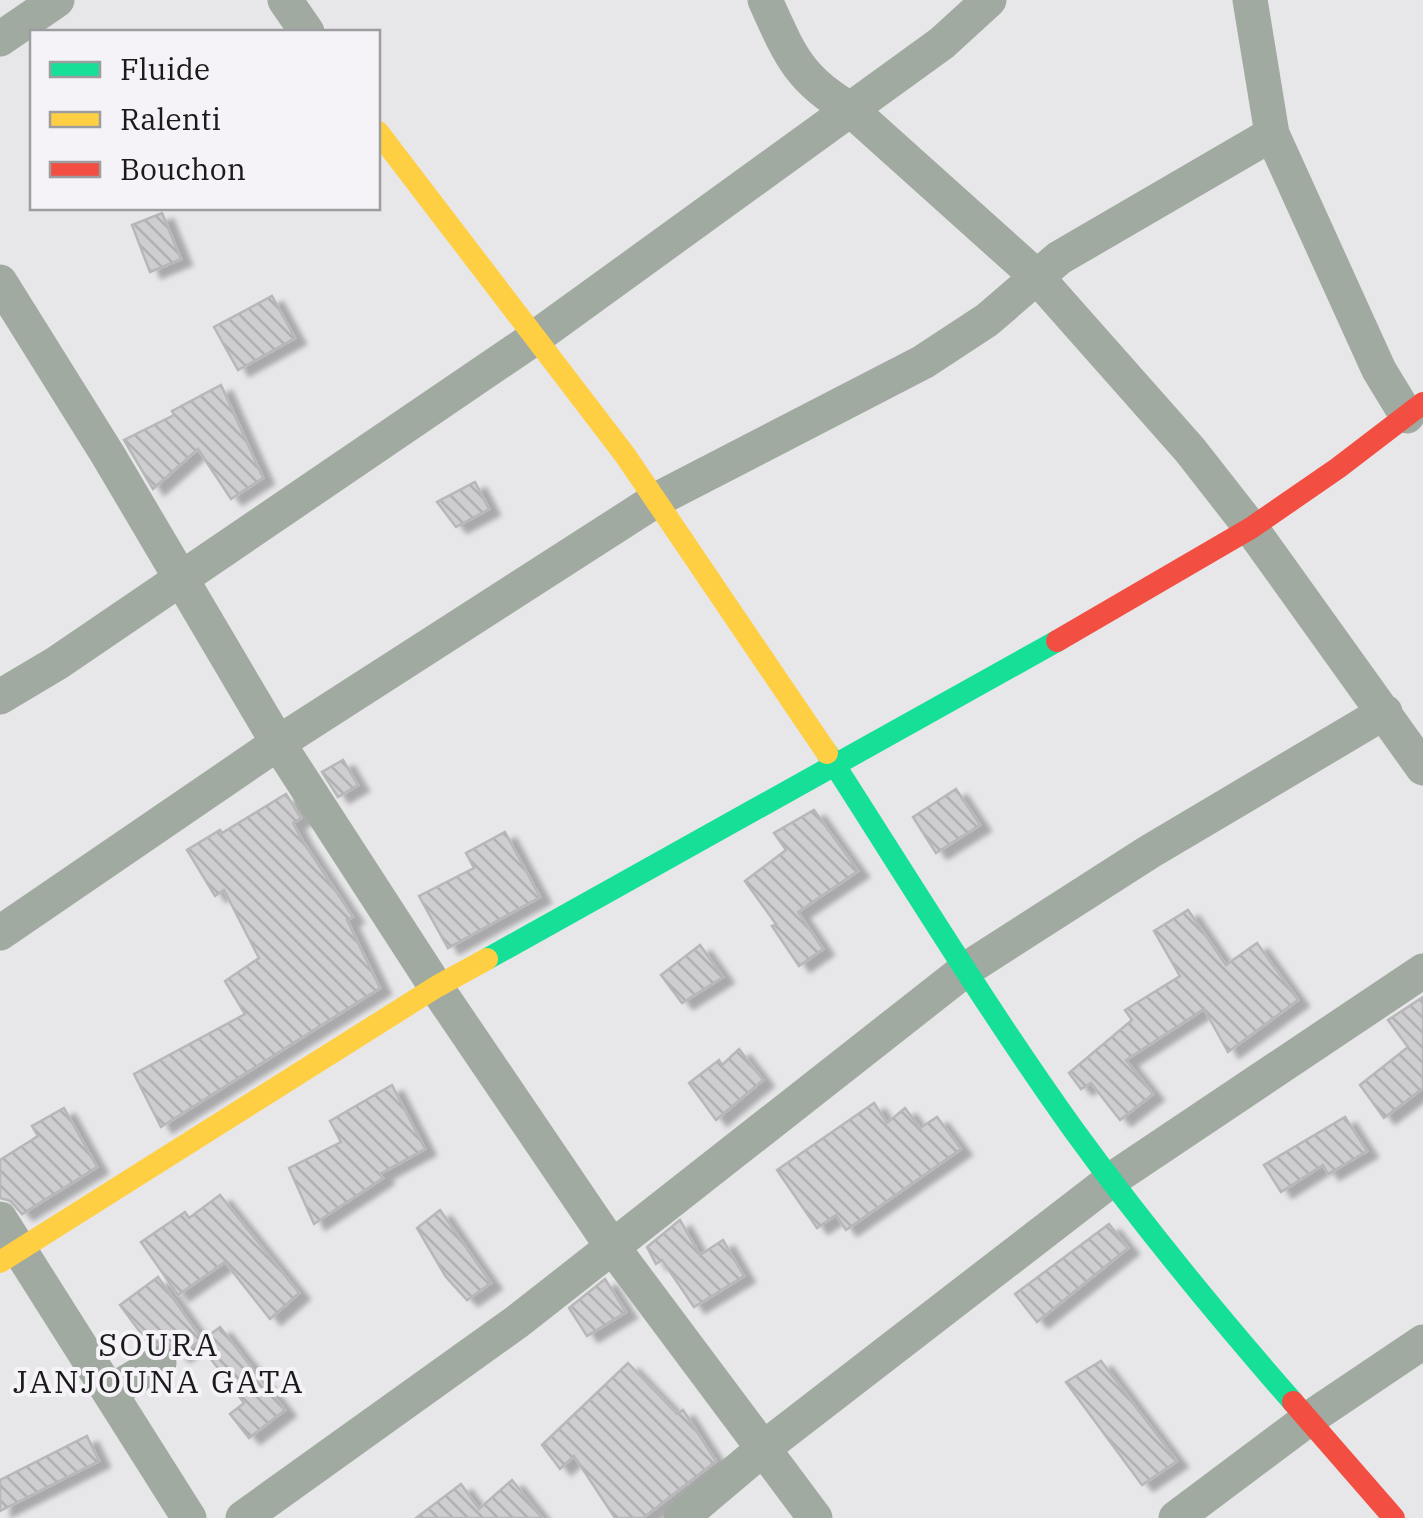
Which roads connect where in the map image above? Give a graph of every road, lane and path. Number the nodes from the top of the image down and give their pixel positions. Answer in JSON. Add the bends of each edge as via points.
{"nodes":[{"id":1,"x":56,"y":0,"type":"edge"},
{"id":2,"x":284,"y":0,"type":"edge"},
{"id":3,"x":766,"y":0,"type":"edge"},
{"id":4,"x":989,"y":0,"type":"edge"},
{"id":5,"x":1250,"y":0,"type":"edge"},
{"id":6,"x":306,"y":30,"type":"edge"},
{"id":7,"x":0,"y":40,"type":"edge"},
{"id":8,"x":850,"y":109,"type":"junction"},
{"id":9,"x":1272,"y":134,"type":"junction"},
{"id":10,"x":380,"y":135,"type":"edge"},
{"id":11,"x":1036,"y":276,"type":"junction"},
{"id":12,"x":0,"y":282,"type":"edge"},
{"id":13,"x":536,"y":337,"type":"junction"},
{"id":14,"x":1415,"y":409,"type":"edge"},
{"id":15,"x":656,"y":500,"type":"junction"},
{"id":16,"x":1251,"y":528,"type":"junction"},
{"id":17,"x":180,"y":578,"type":"junction"},
{"id":18,"x":0,"y":696,"type":"edge"},
{"id":19,"x":1385,"y":712,"type":"junction"},
{"id":20,"x":278,"y":744,"type":"junction"},
{"id":21,"x":836,"y":766,"type":"junction"},
{"id":22,"x":1423,"y":768,"type":"edge"},
{"id":23,"x":0,"y":933,"type":"edge"},
{"id":24,"x":965,"y":970,"type":"junction"},
{"id":25,"x":1423,"y":970,"type":"edge"},
{"id":26,"x":436,"y":987,"type":"junction"},
{"id":27,"x":1112,"y":1180,"type":"junction"},
{"id":28,"x":0,"y":1219,"type":"edge"},
{"id":29,"x":611,"y":1244,"type":"junction"},
{"id":30,"x":9,"y":1255,"type":"edge"},
{"id":31,"x":1423,"y":1342,"type":"edge"},
{"id":32,"x":159,"y":1363,"type":"dead end"},
{"id":33,"x":110,"y":1392,"type":"junction"},
{"id":34,"x":1307,"y":1420,"type":"junction"},
{"id":35,"x":765,"y":1447,"type":"junction"},
{"id":36,"x":190,"y":1518,"type":"edge"},
{"id":37,"x":243,"y":1518,"type":"edge"},
{"id":38,"x":681,"y":1518,"type":"edge"},
{"id":39,"x":815,"y":1518,"type":"edge"},
{"id":40,"x":1176,"y":1518,"type":"edge"},
{"id":41,"x":1394,"y":1518,"type":"edge"}],
"edges":[{"from":1,"to":7,"type":"street"},
{"from":2,"to":6,"type":"street"},
{"from":3,"to":8,"type":"street","via":[[796,65],[818,90]]},
{"from":4,"to":8,"type":"street"},
{"from":5,"to":9,"type":"street"},
{"from":8,"to":11,"type":"street"},
{"from":8,"to":13,"type":"street"},
{"from":9,"to":11,"type":"street"},
{"from":9,"to":14,"type":"street","via":[[1379,370]]},
{"from":10,"to":13,"type":"street"},
{"from":11,"to":15,"type":"street","via":[[987,320],[924,362]]},
{"from":11,"to":16,"type":"street"},
{"from":12,"to":17,"type":"street"},
{"from":13,"to":15,"type":"street"},
{"from":13,"to":17,"type":"street"},
{"from":14,"to":16,"type":"street"},
{"from":15,"to":20,"type":"street"},
{"from":15,"to":21,"type":"street"},
{"from":16,"to":19,"type":"street"},
{"from":16,"to":21,"type":"street"},
{"from":17,"to":18,"type":"street"},
{"from":17,"to":20,"type":"street"},
{"from":19,"to":22,"type":"street"},
{"from":19,"to":24,"type":"street"},
{"from":20,"to":23,"type":"street"},
{"from":20,"to":26,"type":"street"},
{"from":21,"to":24,"type":"street"},
{"from":21,"to":26,"type":"street"},
{"from":24,"to":27,"type":"street"},
{"from":24,"to":29,"type":"street"},
{"from":25,"to":27,"type":"street"},
{"from":26,"to":29,"type":"street"},
{"from":26,"to":30,"type":"street"},
{"from":27,"to":34,"type":"street"},
{"from":27,"to":35,"type":"street"},
{"from":28,"to":30,"type":"street"},
{"from":29,"to":35,"type":"street"},
{"from":29,"to":37,"type":"street","via":[[518,1321]]},
{"from":30,"to":33,"type":"street"},
{"from":31,"to":34,"type":"street"},
{"from":32,"to":33,"type":"street"},
{"from":33,"to":36,"type":"street"},
{"from":34,"to":40,"type":"street"},
{"from":34,"to":41,"type":"street"},
{"from":35,"to":38,"type":"street"},
{"from":35,"to":39,"type":"street"}]}
